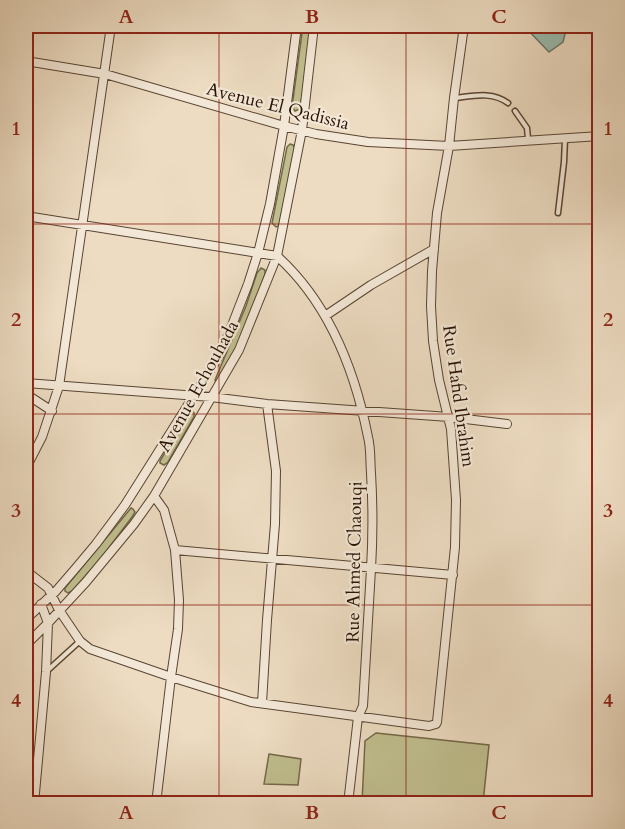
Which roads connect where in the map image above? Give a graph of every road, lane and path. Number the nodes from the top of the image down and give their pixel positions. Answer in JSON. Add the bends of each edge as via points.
{"nodes":[{"id":1,"x":111,"y":26,"type":"edge"},
{"id":2,"x":297,"y":26,"type":"edge"},
{"id":3,"x":314,"y":26,"type":"edge"},
{"id":4,"x":464,"y":26,"type":"edge"},
{"id":5,"x":26,"y":61,"type":"edge"},
{"id":6,"x":105,"y":74,"type":"junction"},
{"id":7,"x":454,"y":98,"type":"junction"},
{"id":8,"x":508,"y":103,"type":"dead end"},
{"id":9,"x":515,"y":111,"type":"dead end"},
{"id":10,"x":284,"y":126,"type":"junction"},
{"id":11,"x":302,"y":130,"type":"junction"},
{"id":12,"x":600,"y":136,"type":"edge"},
{"id":13,"x":565,"y":138,"type":"junction"},
{"id":14,"x":528,"y":140,"type":"junction"},
{"id":15,"x":449,"y":146,"type":"junction"},
{"id":16,"x":558,"y":213,"type":"dead end"},
{"id":17,"x":26,"y":216,"type":"edge"},
{"id":18,"x":82,"y":226,"type":"junction"},
{"id":19,"x":434,"y":249,"type":"junction"},
{"id":20,"x":258,"y":253,"type":"junction"},
{"id":21,"x":277,"y":256,"type":"junction"},
{"id":22,"x":325,"y":316,"type":"junction"},
{"id":23,"x":26,"y":383,"type":"edge"},
{"id":24,"x":59,"y":386,"type":"junction"},
{"id":25,"x":26,"y":394,"type":"edge"},
{"id":26,"x":193,"y":396,"type":"junction"},
{"id":27,"x":211,"y":397,"type":"junction"},
{"id":28,"x":267,"y":404,"type":"junction"},
{"id":29,"x":52,"y":411,"type":"junction"},
{"id":30,"x":362,"y":411,"type":"junction"},
{"id":31,"x":449,"y":417,"type":"junction"},
{"id":32,"x":507,"y":424,"type":"dead end"},
{"id":33,"x":26,"y":468,"type":"edge"},
{"id":34,"x":154,"y":496,"type":"junction"},
{"id":35,"x":176,"y":550,"type":"junction"},
{"id":36,"x":272,"y":558,"type":"junction"},
{"id":37,"x":371,"y":568,"type":"junction"},
{"id":38,"x":26,"y":571,"type":"edge"},
{"id":39,"x":453,"y":575,"type":"junction"},
{"id":40,"x":51,"y":594,"type":"junction"},
{"id":41,"x":41,"y":604,"type":"junction"},
{"id":42,"x":59,"y":610,"type":"junction"},
{"id":43,"x":26,"y":619,"type":"edge"},
{"id":44,"x":48,"y":623,"type":"junction"},
{"id":45,"x":80,"y":641,"type":"junction"},
{"id":46,"x":26,"y":645,"type":"edge"},
{"id":47,"x":46,"y":672,"type":"junction"},
{"id":48,"x":171,"y":677,"type":"junction"},
{"id":49,"x":262,"y":703,"type":"junction"},
{"id":50,"x":358,"y":717,"type":"junction"},
{"id":51,"x":34,"y":804,"type":"edge"},
{"id":52,"x":156,"y":804,"type":"edge"},
{"id":53,"x":348,"y":804,"type":"edge"}],
"edges":[{"from":1,"to":6,"type":"street"},
{"from":2,"to":10,"type":"street","name":"Avenue Echouhada"},
{"from":3,"to":11,"type":"street","name":"Avenue Echouhada"},
{"from":4,"to":7,"type":"street","name":"Rue Hafid Ibrahim"},
{"from":5,"to":6,"type":"street","name":"Avenue El Qadissia"},
{"from":6,"to":10,"type":"street","name":"Avenue El Qadissia"},
{"from":6,"to":18,"type":"street"},
{"from":7,"to":8,"type":"lane","via":[[482,95]]},
{"from":7,"to":15,"type":"street","name":"Rue Hafid Ibrahim"},
{"from":9,"to":14,"type":"lane","via":[[526,128]]},
{"from":10,"to":11,"type":"street","name":"Avenue El Qadissia"},
{"from":10,"to":20,"type":"street","name":"Avenue Echouhada"},
{"from":11,"to":15,"type":"street","name":"Avenue El Qadissia","via":[[368,142]]},
{"from":11,"to":21,"type":"street","name":"Avenue Echouhada"},
{"from":12,"to":13,"type":"street","name":"Avenue El Qadissia"},
{"from":13,"to":14,"type":"street","name":"Avenue El Qadissia"},
{"from":13,"to":16,"type":"lane"},
{"from":14,"to":15,"type":"street","name":"Avenue El Qadissia"},
{"from":15,"to":19,"type":"street","name":"Rue Hafid Ibrahim"},
{"from":17,"to":18,"type":"street"},
{"from":18,"to":20,"type":"street"},
{"from":18,"to":24,"type":"street"},
{"from":19,"to":22,"type":"street"},
{"from":19,"to":31,"type":"street","name":"Rue Hafid Ibrahim","via":[[433,341]]},
{"from":20,"to":21,"type":"street"},
{"from":20,"to":26,"type":"street","name":"Avenue Echouhada","via":[[222,351]]},
{"from":21,"to":22,"type":"street","name":"Rue Ahmed Chaouqi","via":[[302,280]]},
{"from":21,"to":27,"type":"street","name":"Avenue Echouhada","via":[[239,350]]},
{"from":22,"to":30,"type":"street","name":"Rue Ahmed Chaouqi","via":[[344,354]]},
{"from":23,"to":24,"type":"street"},
{"from":24,"to":26,"type":"street"},
{"from":24,"to":29,"type":"street"},
{"from":25,"to":29,"type":"street"},
{"from":26,"to":27,"type":"street"},
{"from":26,"to":40,"type":"street","name":"Avenue Echouhada","via":[[125,506]]},
{"from":27,"to":28,"type":"street"},
{"from":27,"to":34,"type":"street","name":"Avenue Echouhada"},
{"from":28,"to":30,"type":"street"},
{"from":28,"to":36,"type":"street","via":[[276,471]]},
{"from":29,"to":33,"type":"street"},
{"from":30,"to":31,"type":"street"},
{"from":30,"to":37,"type":"street","name":"Rue Ahmed Chaouqi","via":[[369,438],[374,514]]},
{"from":31,"to":32,"type":"street"},
{"from":31,"to":39,"type":"street","name":"Rue Hafid Ibrahim","via":[[456,500]]},
{"from":34,"to":35,"type":"street","via":[[164,510]]},
{"from":34,"to":42,"type":"street","name":"Avenue Echouhada","via":[[108,556]]},
{"from":35,"to":36,"type":"street"},
{"from":35,"to":48,"type":"street","via":[[178,629]]},
{"from":36,"to":37,"type":"street"},
{"from":36,"to":49,"type":"street"},
{"from":37,"to":39,"type":"street"},
{"from":37,"to":50,"type":"street","name":"Rue Ahmed Chaouqi","via":[[363,706]]},
{"from":38,"to":40,"type":"street"},
{"from":39,"to":50,"type":"street","name":"Rue Hafid Ibrahim","via":[[436,724]]},
{"from":40,"to":41,"type":"street","name":"Avenue Echouhada"},
{"from":40,"to":42,"type":"street"},
{"from":41,"to":43,"type":"street","name":"Avenue Echouhada"},
{"from":41,"to":44,"type":"street"},
{"from":42,"to":44,"type":"street","name":"Avenue Echouhada"},
{"from":42,"to":45,"type":"street"},
{"from":44,"to":46,"type":"street","name":"Avenue Echouhada"},
{"from":44,"to":47,"type":"street"},
{"from":45,"to":47,"type":"lane"},
{"from":45,"to":48,"type":"street","via":[[90,649]]},
{"from":47,"to":51,"type":"street"},
{"from":48,"to":49,"type":"street"},
{"from":48,"to":52,"type":"street"},
{"from":49,"to":50,"type":"street"},
{"from":50,"to":53,"type":"street","name":"Rue Ahmed Chaouqi"}]}
